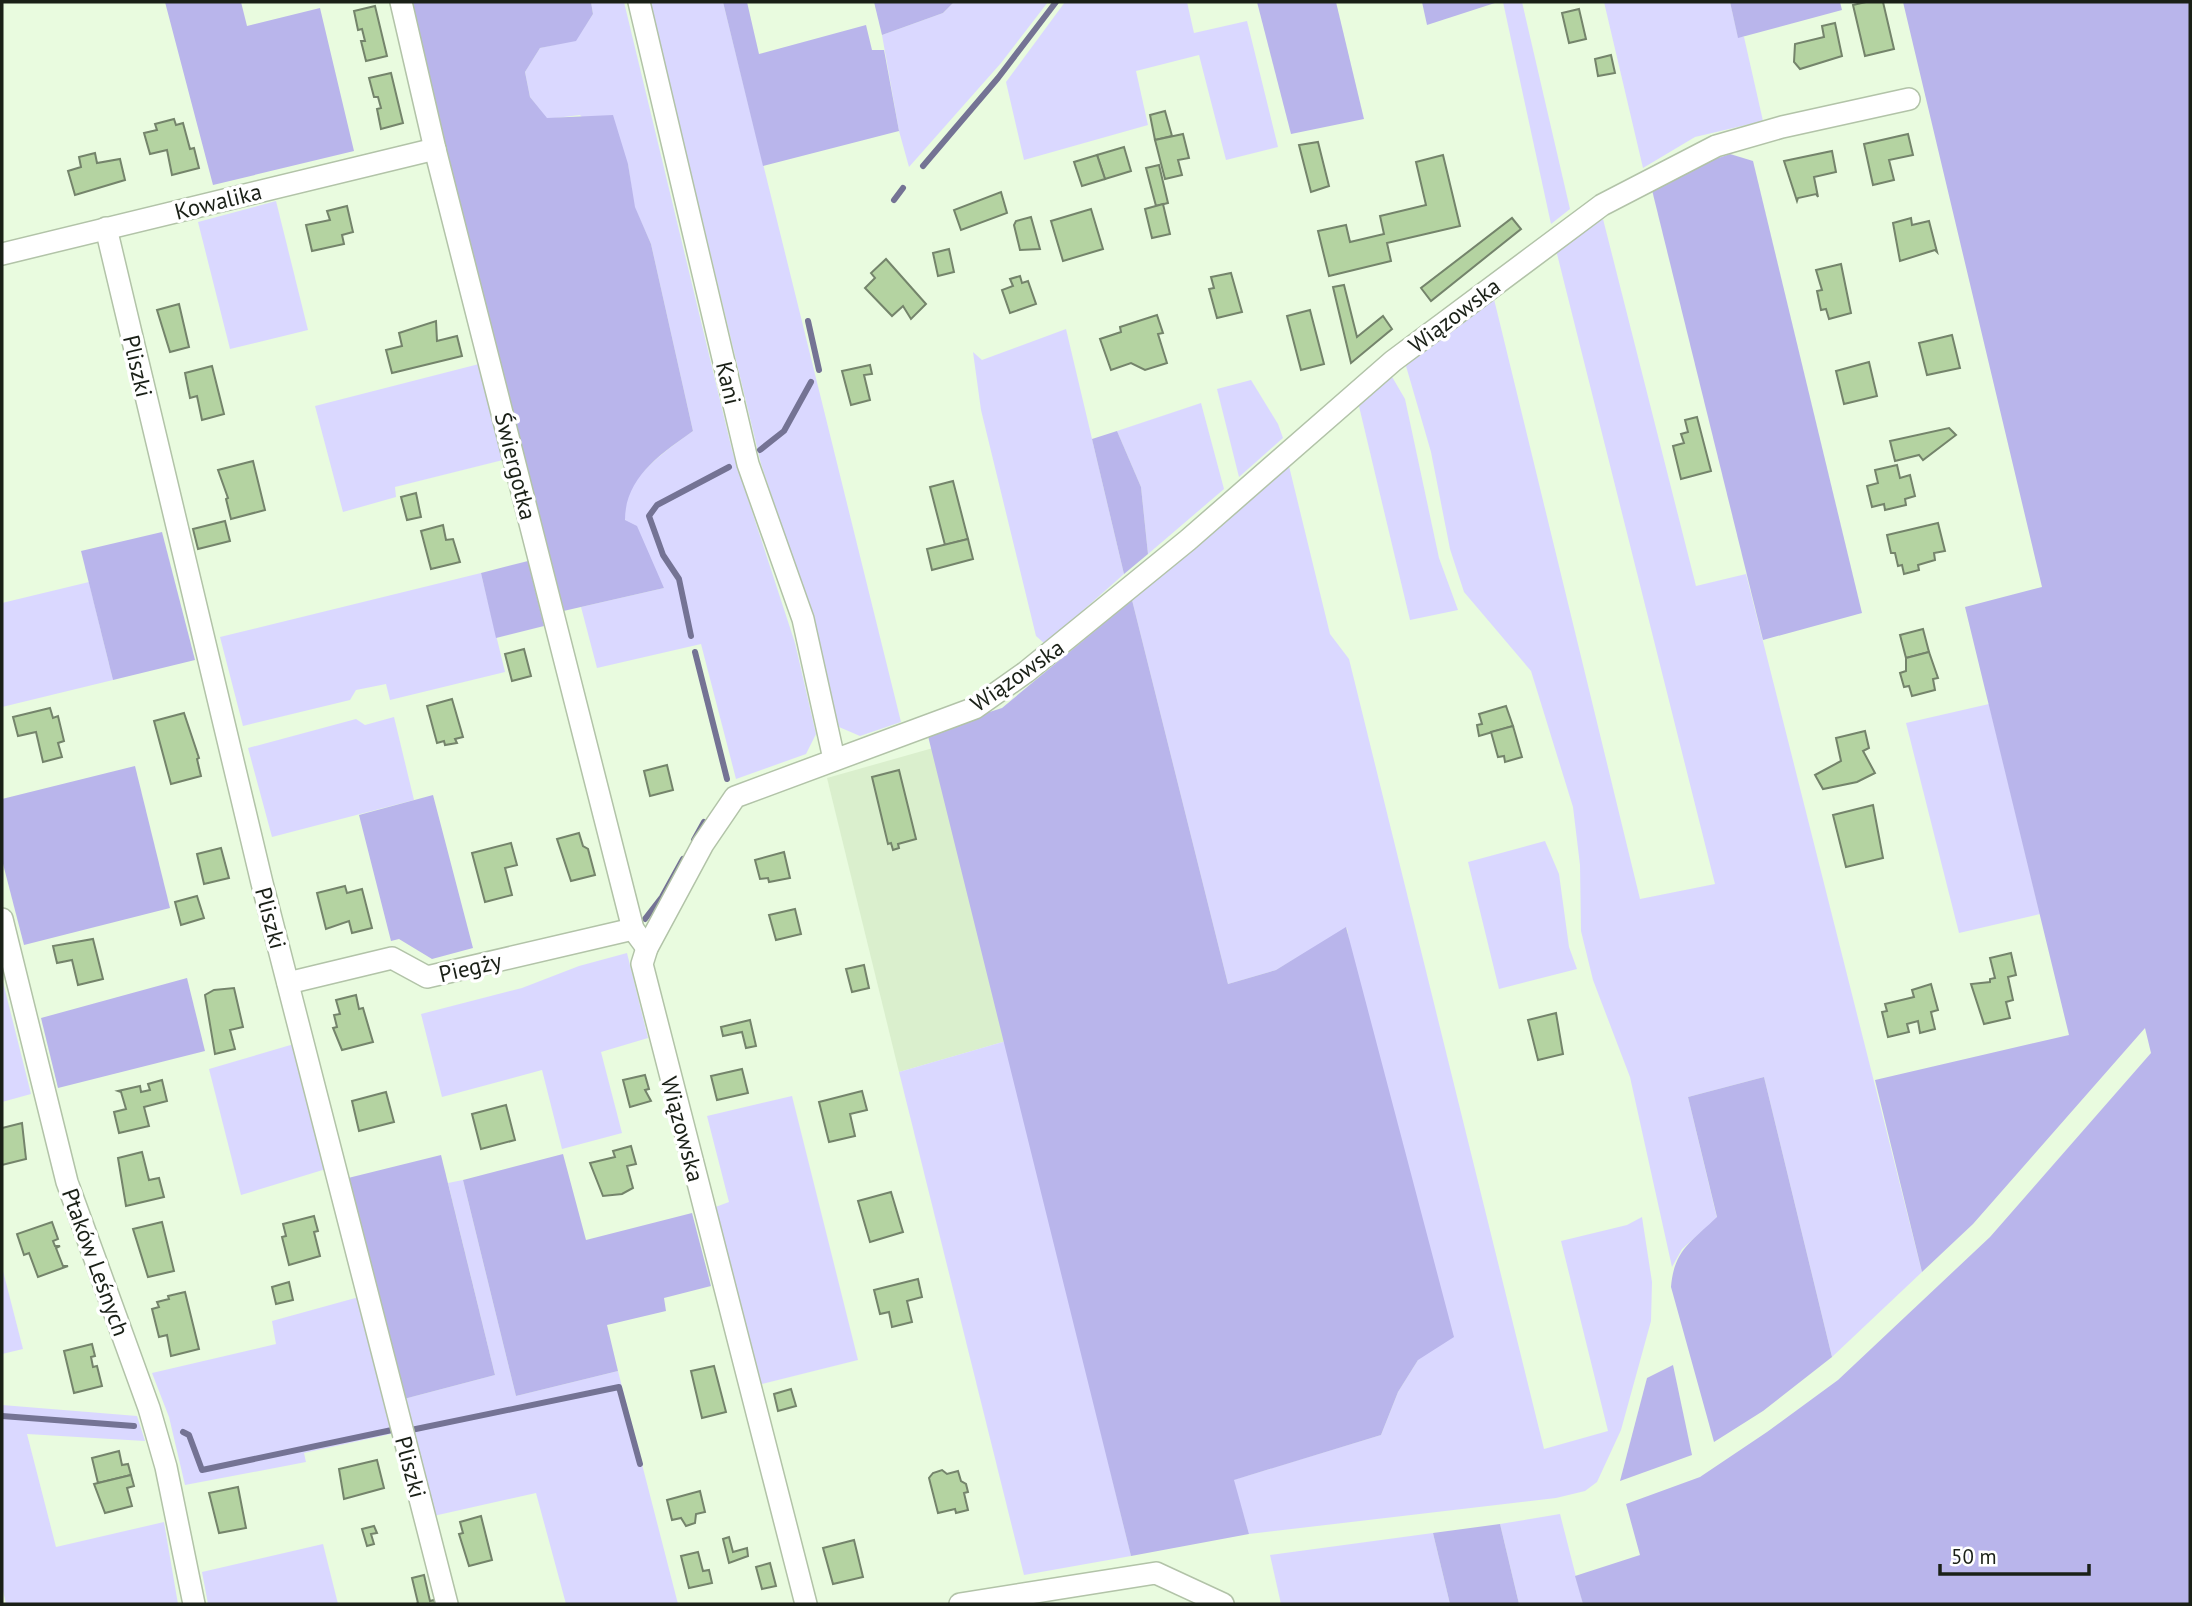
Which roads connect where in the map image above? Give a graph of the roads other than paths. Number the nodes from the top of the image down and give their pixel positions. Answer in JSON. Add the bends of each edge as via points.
{"nodes":[{"id":1,"x":401,"y":2,"type":"edge"},
{"id":2,"x":639,"y":2,"type":"edge"},
{"id":3,"x":1909,"y":99,"type":"dead end"},
{"id":4,"x":435,"y":149,"type":"junction"},
{"id":5,"x":106,"y":228,"type":"junction"},
{"id":6,"x":2,"y":254,"type":"edge"},
{"id":7,"x":834,"y":760,"type":"junction"},
{"id":8,"x":2,"y":919,"type":"edge"},
{"id":9,"x":633,"y":929,"type":"junction"},
{"id":10,"x":647,"y":948,"type":"junction"},
{"id":11,"x":288,"y":983,"type":"junction"},
{"id":12,"x":194,"y":1604,"type":"edge"},
{"id":13,"x":447,"y":1604,"type":"edge"},
{"id":14,"x":807,"y":1604,"type":"edge"},
{"id":15,"x":960,"y":1604,"type":"edge"},
{"id":16,"x":1223,"y":1604,"type":"edge"}],
"edges":[{"from":1,"to":4,"type":"street","name":"Świergotka"},
{"from":2,"to":7,"type":"street","name":"Kani","via":[[748,464],[803,619]]},
{"from":3,"to":7,"type":"street","name":"Wiązowska","via":[[1716,146],[1602,205],[1393,361],[1188,540],[1026,672],[975,708]]},
{"from":4,"to":5,"type":"street","name":"Kowalika"},
{"from":4,"to":9,"type":"street","name":"Świergotka"},
{"from":5,"to":6,"type":"street","name":"Kowalika"},
{"from":5,"to":11,"type":"street","name":"Pliszki"},
{"from":7,"to":10,"type":"street","name":"Wiązowska","via":[[735,797]]},
{"from":8,"to":12,"type":"street","name":"Ptaków Leśnych","via":[[67,1182],[166,1467]]},
{"from":9,"to":10,"type":"street"},
{"from":9,"to":11,"type":"street","name":"Piegży","via":[[427,977],[392,958]]},
{"from":10,"to":14,"type":"street","name":"Wiązowska","via":[[643,975]]},
{"from":11,"to":13,"type":"street","name":"Pliszki"},
{"from":15,"to":16,"type":"street","via":[[1156,1573]]}]}
